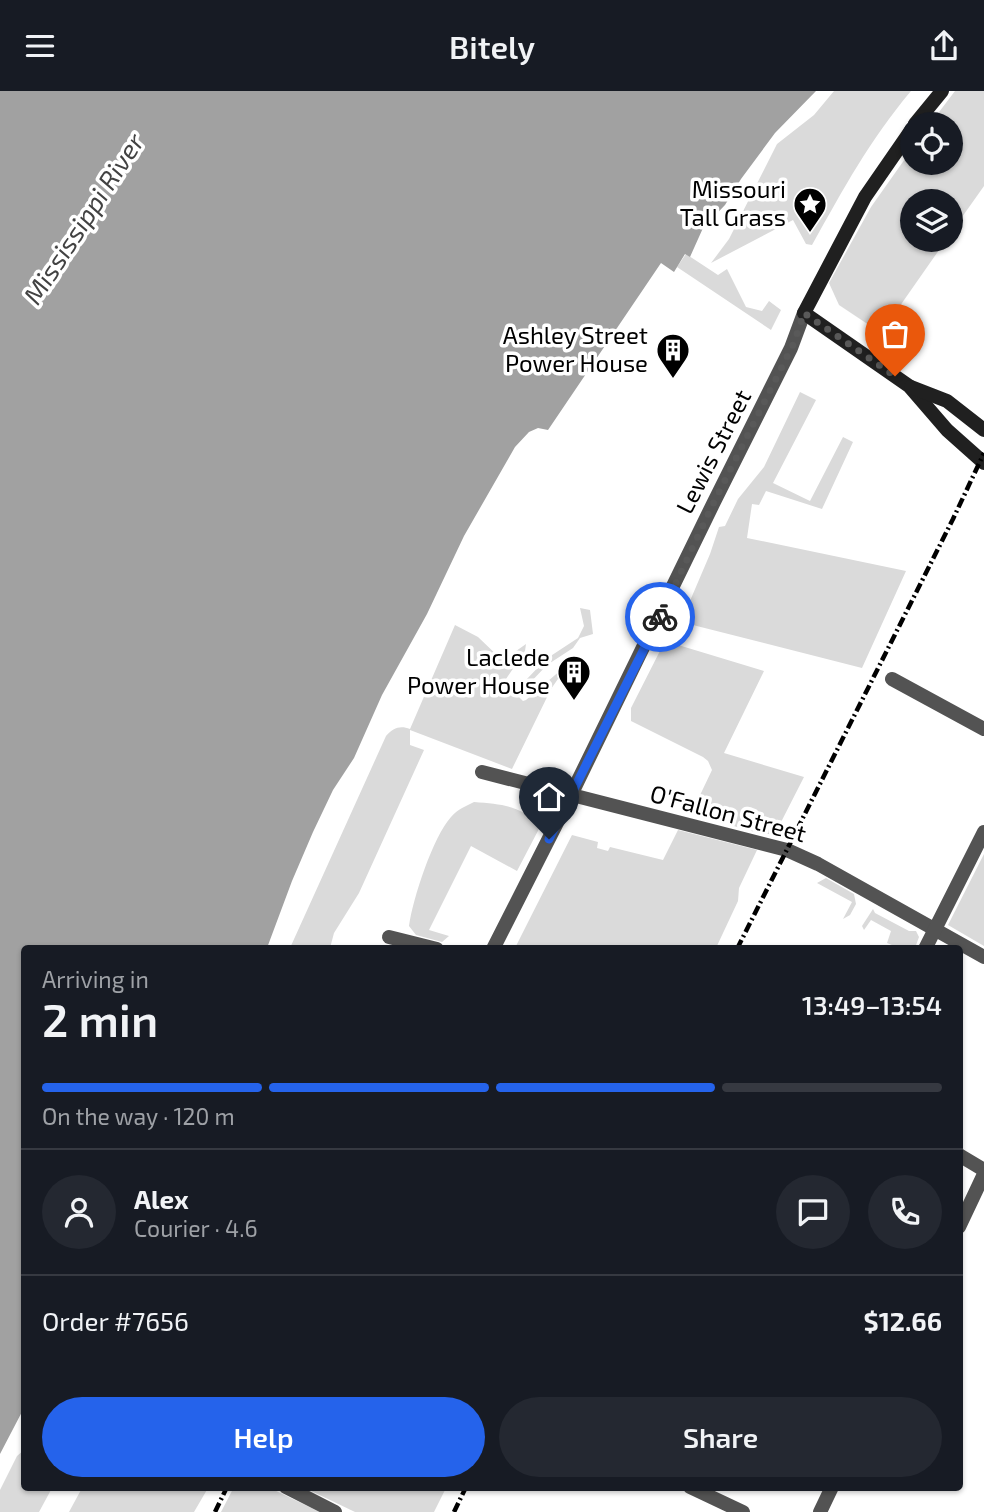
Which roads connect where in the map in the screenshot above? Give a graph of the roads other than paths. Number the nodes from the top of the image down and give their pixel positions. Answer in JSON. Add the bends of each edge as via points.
{"nodes":[{"id":1,"x":942,"y":91,"type":"edge"},
{"id":2,"x":925,"y":112,"type":"edge"},
{"id":3,"x":900,"y":146,"type":"edge"},
{"id":4,"x":804,"y":313,"type":"junction"},
{"id":5,"x":909,"y":386,"type":"junction"},
{"id":6,"x":984,"y":431,"type":"edge"},
{"id":7,"x":984,"y":463,"type":"edge"},
{"id":8,"x":892,"y":679,"type":"dead end"},
{"id":9,"x":984,"y":729,"type":"edge"},
{"id":10,"x":482,"y":772,"type":"dead end"},
{"id":11,"x":571,"y":795,"type":"junction"},
{"id":12,"x":984,"y":832,"type":"edge"},
{"id":13,"x":935,"y":929,"type":"junction"},
{"id":14,"x":389,"y":937,"type":"dead end"},
{"id":15,"x":421,"y":945,"type":"edge"},
{"id":16,"x":495,"y":945,"type":"edge"},
{"id":17,"x":927,"y":945,"type":"edge"},
{"id":18,"x":984,"y":957,"type":"edge"},
{"id":19,"x":963,"y":1158,"type":"edge"},
{"id":20,"x":984,"y":1172,"type":"edge"},
{"id":21,"x":963,"y":1218,"type":"edge"},
{"id":22,"x":294,"y":1491,"type":"edge"},
{"id":23,"x":698,"y":1491,"type":"edge"},
{"id":24,"x":830,"y":1491,"type":"edge"},
{"id":25,"x":335,"y":1512,"type":"edge"},
{"id":26,"x":743,"y":1512,"type":"edge"},
{"id":27,"x":821,"y":1512,"type":"edge"}],
"edges":[{"from":1,"to":2,"type":"street"},
{"from":3,"to":4,"type":"street","via":[[865,197]]},
{"from":4,"to":5,"type":"street"},
{"from":4,"to":11,"type":"street","name":"Lewis Street","via":[[794,343]]},
{"from":5,"to":6,"type":"street","via":[[947,401]]},
{"from":5,"to":7,"type":"street"},
{"from":8,"to":9,"type":"street"},
{"from":10,"to":11,"type":"street","name":"O'Fallon Street"},
{"from":11,"to":13,"type":"street","name":"O'Fallon Street","via":[[787,850]]},
{"from":11,"to":16,"type":"street","name":"Lewis Street"},
{"from":12,"to":13,"type":"street"},
{"from":13,"to":17,"type":"street"},
{"from":13,"to":18,"type":"street","name":"O'Fallon Street"},
{"from":14,"to":15,"type":"street"},
{"from":19,"to":20,"type":"street"},
{"from":20,"to":21,"type":"street"},
{"from":22,"to":25,"type":"street"},
{"from":23,"to":26,"type":"street"},
{"from":24,"to":27,"type":"street"}]}
